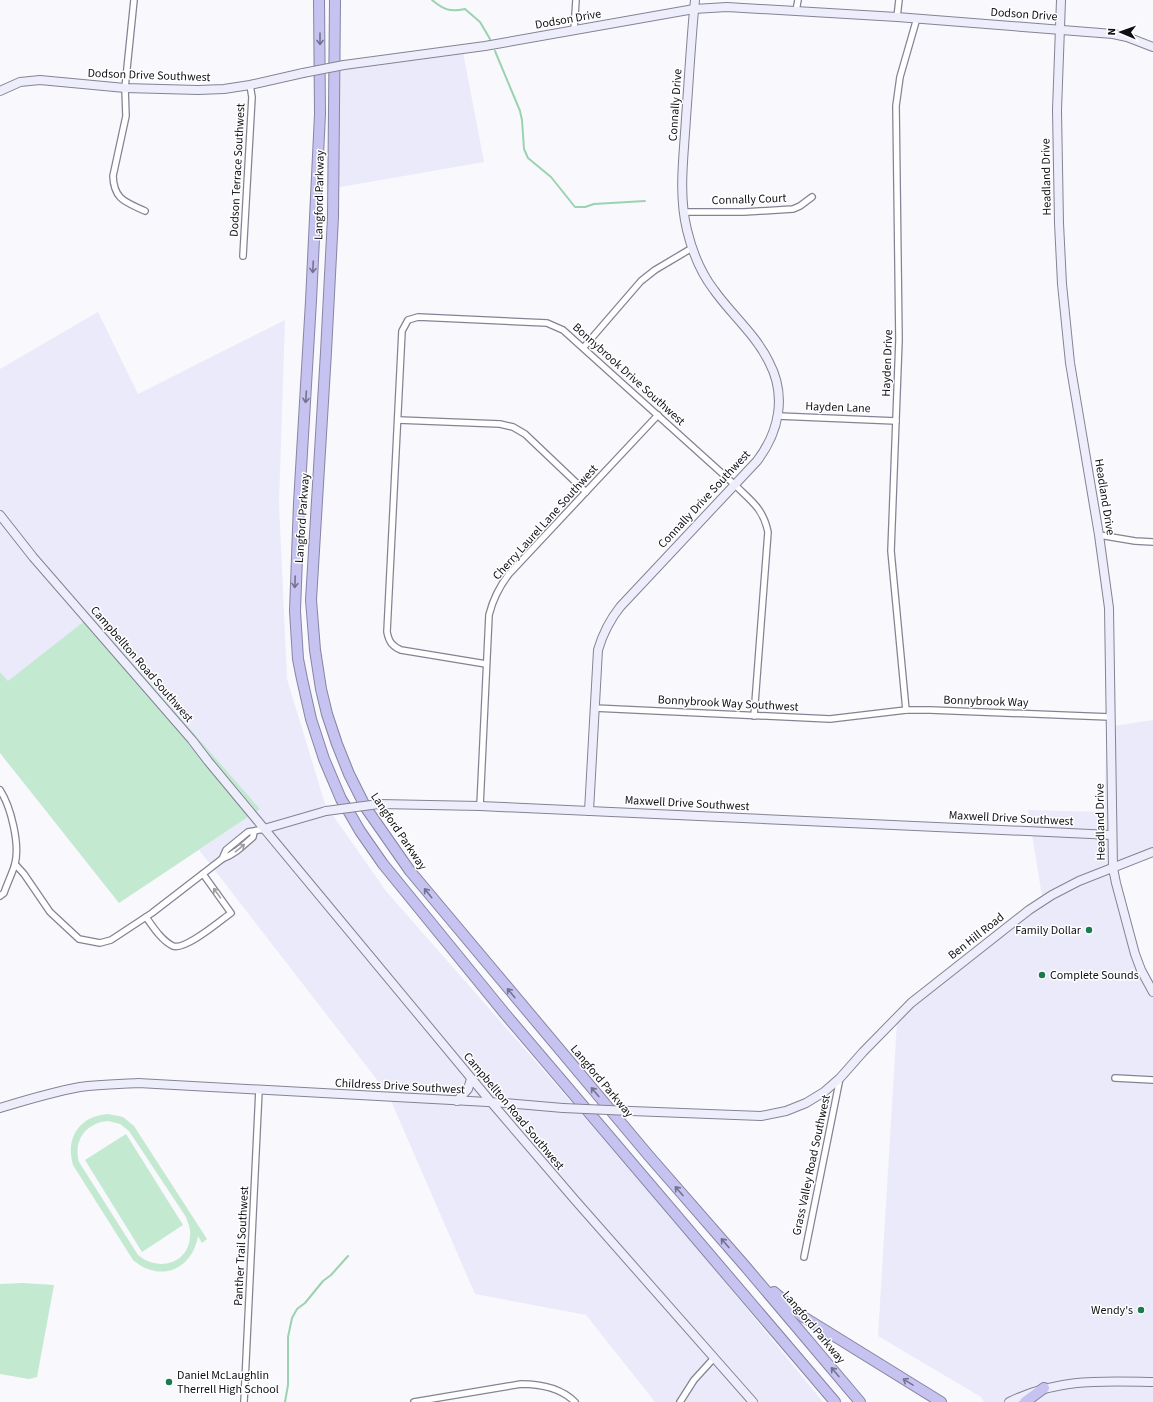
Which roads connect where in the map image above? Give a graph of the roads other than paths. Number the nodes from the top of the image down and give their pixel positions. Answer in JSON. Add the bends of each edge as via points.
{"nodes":[{"id":1,"x":134,"y":0,"type":"edge"},
{"id":2,"x":319,"y":0,"type":"edge"},
{"id":3,"x":335,"y":0,"type":"edge"},
{"id":4,"x":576,"y":0,"type":"edge"},
{"id":5,"x":695,"y":0,"type":"edge"},
{"id":6,"x":798,"y":0,"type":"edge"},
{"id":7,"x":899,"y":0,"type":"edge"},
{"id":8,"x":1060,"y":0,"type":"edge"},
{"id":9,"x":694,"y":9,"type":"junction"},
{"id":10,"x":796,"y":11,"type":"junction"},
{"id":11,"x":897,"y":17,"type":"junction"},
{"id":12,"x":917,"y":18,"type":"junction"},
{"id":13,"x":1060,"y":29,"type":"junction"},
{"id":14,"x":574,"y":30,"type":"junction"},
{"id":15,"x":1153,"y":48,"type":"edge"},
{"id":16,"x":344,"y":65,"type":"joint"},
{"id":17,"x":250,"y":85,"type":"junction"},
{"id":18,"x":125,"y":88,"type":"junction"},
{"id":19,"x":0,"y":91,"type":"edge"},
{"id":20,"x":812,"y":197,"type":"dead end"},
{"id":21,"x":145,"y":211,"type":"dead end"},
{"id":22,"x":683,"y":212,"type":"junction"},
{"id":23,"x":692,"y":248,"type":"junction"},
{"id":24,"x":243,"y":256,"type":"dead end"},
{"id":25,"x":584,"y":347,"type":"junction"},
{"id":26,"x":658,"y":415,"type":"junction"},
{"id":27,"x":778,"y":416,"type":"junction"},
{"id":28,"x":398,"y":420,"type":"junction"},
{"id":29,"x":896,"y":421,"type":"junction"},
{"id":30,"x":735,"y":485,"type":"junction"},
{"id":31,"x":586,"y":492,"type":"junction"},
{"id":32,"x":0,"y":515,"type":"edge"},
{"id":33,"x":1099,"y":535,"type":"junction"},
{"id":34,"x":1153,"y":542,"type":"edge"},
{"id":35,"x":486,"y":664,"type":"junction"},
{"id":36,"x":594,"y":708,"type":"junction"},
{"id":37,"x":906,"y":710,"type":"junction"},
{"id":38,"x":861,"y":715,"type":"joint"},
{"id":39,"x":754,"y":716,"type":"junction"},
{"id":40,"x":1110,"y":717,"type":"junction"},
{"id":41,"x":0,"y":790,"type":"edge"},
{"id":42,"x":480,"y":806,"type":"junction"},
{"id":43,"x":589,"y":811,"type":"junction"},
{"id":44,"x":264,"y":829,"type":"junction"},
{"id":45,"x":1112,"y":835,"type":"junction"},
{"id":46,"x":1153,"y":852,"type":"edge"},
{"id":47,"x":15,"y":864,"type":"junction"},
{"id":48,"x":1113,"y":868,"type":"junction"},
{"id":49,"x":203,"y":874,"type":"junction"},
{"id":50,"x":0,"y":896,"type":"edge"},
{"id":51,"x":146,"y":917,"type":"junction"},
{"id":52,"x":1152,"y":990,"type":"edge"},
{"id":53,"x":840,"y":1078,"type":"junction"},
{"id":54,"x":1115,"y":1078,"type":"dead end"},
{"id":55,"x":471,"y":1079,"type":"junction"},
{"id":56,"x":1153,"y":1080,"type":"edge"},
{"id":57,"x":259,"y":1090,"type":"junction"},
{"id":58,"x":457,"y":1101,"type":"junction"},
{"id":59,"x":490,"y":1102,"type":"junction"},
{"id":60,"x":0,"y":1108,"type":"edge"},
{"id":61,"x":804,"y":1257,"type":"dead end"},
{"id":62,"x":745,"y":1266,"type":"junction"},
{"id":63,"x":714,"y":1358,"type":"junction"},
{"id":64,"x":1153,"y":1382,"type":"edge"},
{"id":65,"x":1044,"y":1388,"type":"junction"},
{"id":66,"x":244,"y":1402,"type":"edge"},
{"id":67,"x":414,"y":1402,"type":"edge"},
{"id":68,"x":575,"y":1402,"type":"edge"},
{"id":69,"x":680,"y":1402,"type":"edge"},
{"id":70,"x":753,"y":1402,"type":"edge"},
{"id":71,"x":835,"y":1402,"type":"edge"},
{"id":72,"x":860,"y":1402,"type":"edge"},
{"id":73,"x":941,"y":1402,"type":"edge"},
{"id":74,"x":1009,"y":1402,"type":"edge"},
{"id":75,"x":1025,"y":1402,"type":"edge"}],
"edges":[{"from":1,"to":18,"type":"street"},
{"from":2,"to":71,"type":"highway","name":"Langford Parkway","one_way":true,"via":[[320,114],[295,611],[302,679],[324,759],[349,812],[383,864],[506,1014]]},
{"from":62,"to":3,"type":"highway","name":"Langford Parkway","one_way":true,"via":[[410,871],[366,808],[349,774],[327,714],[315,650],[311,600],[333,218]]},
{"from":4,"to":14,"type":"street"},
{"from":5,"to":9,"type":"street","name":"Connally Drive"},
{"from":6,"to":10,"type":"street"},
{"from":7,"to":11,"type":"street"},
{"from":8,"to":13,"type":"street","name":"Headland Drive"},
{"from":9,"to":10,"type":"street","name":"Dodson Drive","via":[[727,7]]},
{"from":9,"to":14,"type":"street","name":"Dodson Drive"},
{"from":9,"to":22,"type":"street","name":"Connally Drive","via":[[682,179]]},
{"from":10,"to":11,"type":"street","name":"Dodson Drive"},
{"from":11,"to":12,"type":"street","name":"Dodson Drive"},
{"from":12,"to":13,"type":"street","name":"Dodson Drive"},
{"from":12,"to":29,"type":"street","name":"Hayden Drive","via":[[900,77],[896,106],[899,340]]},
{"from":13,"to":15,"type":"street","name":"Dodson Drive","via":[[1127,37]]},
{"from":13,"to":33,"type":"street","name":"Headland Drive","via":[[1057,165],[1062,284],[1070,363]]},
{"from":14,"to":16,"type":"street","name":"Dodson Drive","via":[[485,46]]},
{"from":16,"to":17,"type":"street","name":"Dodson Drive Southwest","bridge":true},
{"from":17,"to":18,"type":"street","name":"Dodson Drive Southwest","via":[[198,90]]},
{"from":17,"to":24,"type":"street","name":"Dodson Terrace Southwest","via":[[252,97]]},
{"from":18,"to":19,"type":"street","name":"Dodson Drive Southwest","via":[[34,80],[20,82]]},
{"from":18,"to":21,"type":"street","via":[[126,116],[113,186],[124,202]]},
{"from":20,"to":22,"type":"street","name":"Connally Court","via":[[793,209]]},
{"from":22,"to":23,"type":"street","name":"Connally Drive Southwest"},
{"from":23,"to":25,"type":"street","via":[[641,281]]},
{"from":23,"to":27,"type":"street","name":"Connally Drive Southwest","via":[[713,290],[769,362],[778,388]]},
{"from":25,"to":26,"type":"street","name":"Bonnybrook Drive Southwest"},
{"from":25,"to":28,"type":"street","name":"Bonnybrook Drive Southwest","via":[[564,330],[547,323],[418,317],[408,320],[402,331]]},
{"from":26,"to":30,"type":"street","name":"Bonnybrook Drive Southwest"},
{"from":26,"to":31,"type":"street","name":"Cherry Laurel Lane Southwest"},
{"from":27,"to":29,"type":"street","name":"Hayden Lane"},
{"from":27,"to":30,"type":"street","name":"Connally Drive Southwest","via":[[765,450]]},
{"from":28,"to":31,"type":"street","via":[[500,424],[513,427],[525,434]]},
{"from":28,"to":35,"type":"street","name":"Bonnybrook Drive Southwest","via":[[388,639],[393,647],[401,650]]},
{"from":29,"to":37,"type":"street","name":"Hayden Drive","via":[[891,551]]},
{"from":30,"to":36,"type":"street","name":"Connally Drive Southwest","via":[[610,620],[598,650]]},
{"from":30,"to":39,"type":"street","name":"Bonnybrook Drive Southwest","via":[[759,509],[766,521],[768,532]]},
{"from":31,"to":35,"type":"street","name":"Cherry Laurel Lane Southwest","via":[[499,588],[489,615]]},
{"from":32,"to":44,"type":"street","name":"Campbellton Road Southwest","via":[[33,557],[192,740]]},
{"from":33,"to":34,"type":"street"},
{"from":33,"to":40,"type":"street","name":"Headland Drive","via":[[1109,608]]},
{"from":35,"to":42,"type":"street","name":"Cherry Laurel Lane Southwest"},
{"from":36,"to":39,"type":"street","name":"Bonnybrook Way Southwest"},
{"from":36,"to":43,"type":"street","name":"Connally Drive Southwest"},
{"from":37,"to":38,"type":"street","name":"Bonnybrook Way"},
{"from":37,"to":40,"type":"street","name":"Bonnybrook Way"},
{"from":38,"to":39,"type":"street","name":"Bonnybrook Way Southwest","via":[[830,719]]},
{"from":40,"to":45,"type":"street","name":"Headland Drive"},
{"from":41,"to":47,"type":"street","via":[[9,807],[16,845]]},
{"from":42,"to":43,"type":"street","name":"Maxwell Drive Southwest"},
{"from":42,"to":44,"type":"street","name":"Maxwell Drive Southwest","bridge":true,"via":[[379,804],[326,811]]},
{"from":43,"to":45,"type":"street","name":"Maxwell Drive Southwest"},
{"from":44,"to":49,"type":"street","via":[[254,832],[253,837],[230,856]]},
{"from":44,"to":55,"type":"street","name":"Campbellton Road Southwest"},
{"from":45,"to":48,"type":"street","name":"Headland Drive"},
{"from":46,"to":48,"type":"street","name":"Ben Hill Road"},
{"from":47,"to":50,"type":"street","via":[[4,894]]},
{"from":47,"to":51,"type":"street","via":[[50,912],[79,939],[100,943],[111,940]]},
{"from":48,"to":52,"type":"street","name":"Headland Drive","via":[[1135,954]]},
{"from":48,"to":53,"type":"street","name":"Ben Hill Road","via":[[1052,895],[1029,910],[908,1006]]},
{"from":49,"to":51,"type":"street"},
{"from":51,"to":49,"type":"street","one_way":true,"via":[[162,937],[174,946],[181,947],[231,913]]},
{"from":53,"to":59,"type":"street","name":"Childress Drive Southwest","bridge":true,"via":[[806,1103],[761,1116],[563,1108]]},
{"from":53,"to":61,"type":"street","name":"Grass Valley Road Southwest"},
{"from":54,"to":56,"type":"street"},
{"from":55,"to":58,"type":"street","via":[[468,1089]]},
{"from":55,"to":59,"type":"street","name":"Campbellton Road Southwest"},
{"from":57,"to":58,"type":"street","name":"Childress Drive Southwest"},
{"from":57,"to":60,"type":"street","name":"Childress Drive Southwest","via":[[138,1083],[110,1084],[80,1087]]},
{"from":57,"to":66,"type":"street","name":"Panther Trail Southwest"},
{"from":58,"to":59,"type":"street","name":"Childress Drive Southwest"},
{"from":59,"to":63,"type":"street","name":"Campbellton Road Southwest"},
{"from":72,"to":62,"type":"highway","name":"Langford Parkway","one_way":true},
{"from":73,"to":62,"type":"highway","one_way":true,"via":[[802,1316]]},
{"from":63,"to":69,"type":"street","via":[[694,1380]]},
{"from":63,"to":70,"type":"street","name":"Campbellton Road Southwest"},
{"from":64,"to":65,"type":"street","via":[[1078,1382]]},
{"from":65,"to":74,"type":"street"},
{"from":65,"to":75,"type":"highway"},
{"from":67,"to":68,"type":"street","via":[[521,1384],[537,1384],[552,1388]]}]}
